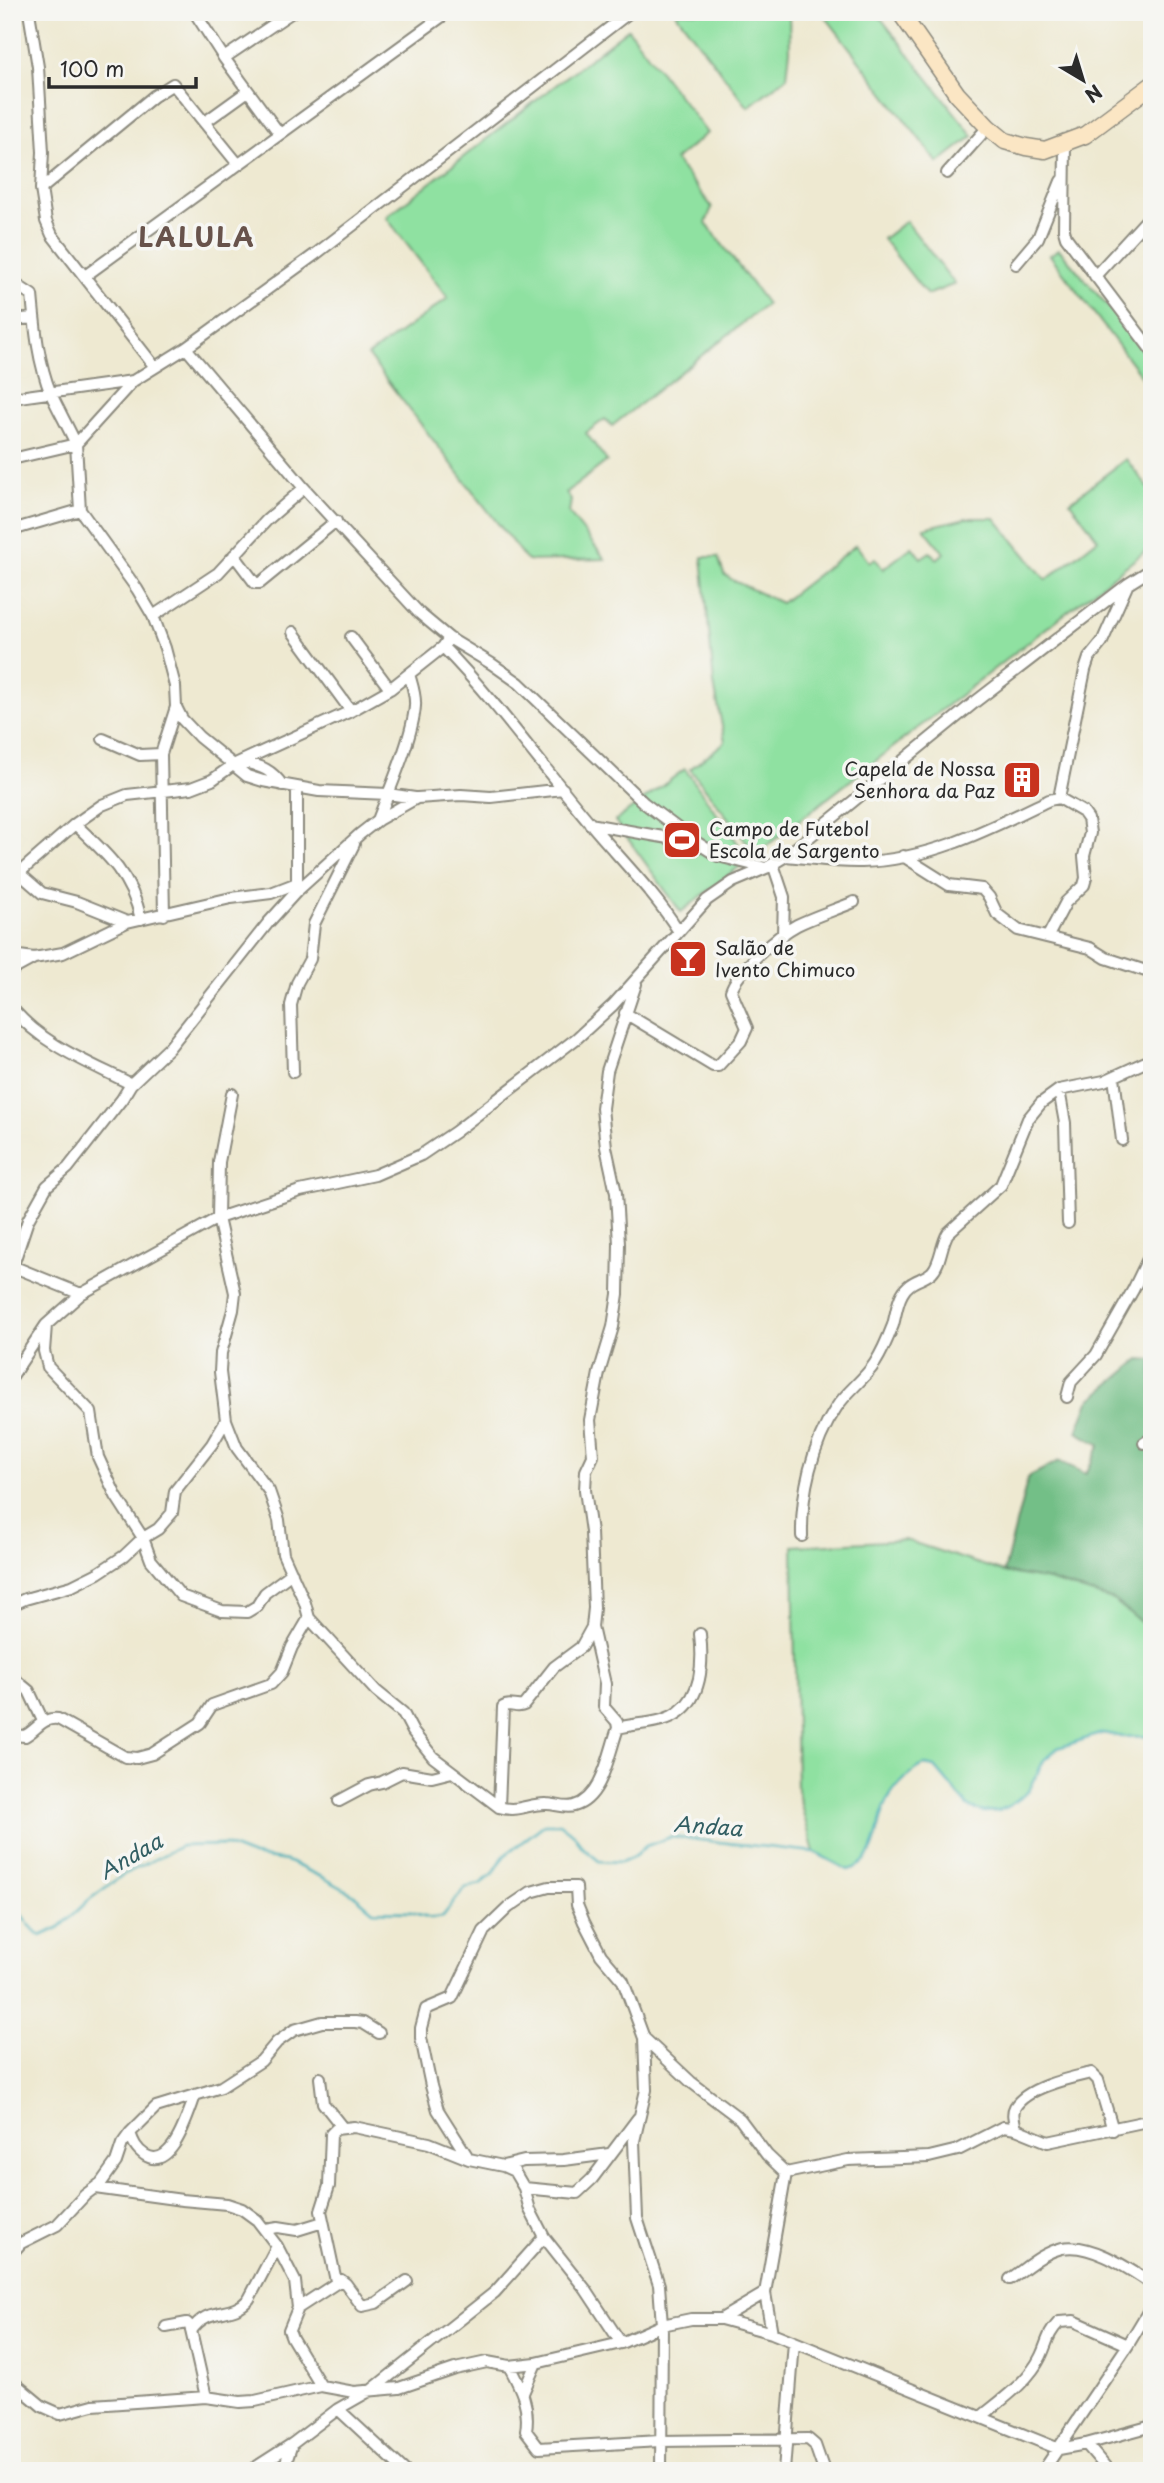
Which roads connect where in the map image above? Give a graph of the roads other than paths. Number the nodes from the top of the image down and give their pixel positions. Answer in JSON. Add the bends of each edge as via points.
{"nodes":[{"id":1,"x":29,"y":12,"type":"edge"},
{"id":2,"x":198,"y":12,"type":"edge"},
{"id":3,"x":292,"y":12,"type":"edge"},
{"id":4,"x":448,"y":12,"type":"edge"},
{"id":5,"x":630,"y":12,"type":"edge"},
{"id":6,"x":900,"y":12,"type":"edge"},
{"id":7,"x":223,"y":58,"type":"junction"},
{"id":8,"x":1152,"y":85,"type":"edge"},
{"id":9,"x":248,"y":91,"type":"junction"},
{"id":10,"x":205,"y":122,"type":"junction"},
{"id":11,"x":988,"y":127,"type":"junction"},
{"id":12,"x":279,"y":133,"type":"junction"},
{"id":13,"x":1065,"y":145,"type":"junction"},
{"id":14,"x":237,"y":164,"type":"junction"},
{"id":15,"x":1065,"y":168,"type":"junction"},
{"id":16,"x":947,"y":173,"type":"dead end"},
{"id":17,"x":41,"y":190,"type":"junction"},
{"id":18,"x":1152,"y":214,"type":"edge"},
{"id":19,"x":1016,"y":264,"type":"dead end"},
{"id":20,"x":85,"y":276,"type":"junction"},
{"id":21,"x":1096,"y":276,"type":"junction"},
{"id":22,"x":12,"y":282,"type":"edge"},
{"id":23,"x":33,"y":317,"type":"junction"},
{"id":24,"x":12,"y":320,"type":"edge"},
{"id":25,"x":186,"y":348,"type":"junction"},
{"id":26,"x":1152,"y":351,"type":"edge"},
{"id":27,"x":155,"y":367,"type":"junction"},
{"id":28,"x":133,"y":382,"type":"junction"},
{"id":29,"x":51,"y":392,"type":"junction"},
{"id":30,"x":12,"y":398,"type":"edge"},
{"id":31,"x":76,"y":444,"type":"junction"},
{"id":32,"x":12,"y":459,"type":"edge"},
{"id":33,"x":304,"y":488,"type":"junction"},
{"id":34,"x":80,"y":510,"type":"junction"},
{"id":35,"x":336,"y":521,"type":"junction"},
{"id":36,"x":12,"y":530,"type":"edge"},
{"id":37,"x":234,"y":555,"type":"junction"},
{"id":38,"x":1152,"y":569,"type":"edge"},
{"id":39,"x":1128,"y":584,"type":"junction"},
{"id":40,"x":153,"y":616,"type":"junction"},
{"id":41,"x":293,"y":632,"type":"dead end"},
{"id":42,"x":351,"y":637,"type":"dead end"},
{"id":43,"x":446,"y":643,"type":"junction"},
{"id":44,"x":409,"y":674,"type":"junction"},
{"id":45,"x":390,"y":689,"type":"junction"},
{"id":46,"x":176,"y":708,"type":"junction"},
{"id":47,"x":351,"y":711,"type":"junction"},
{"id":48,"x":103,"y":739,"type":"dead end"},
{"id":49,"x":161,"y":754,"type":"junction"},
{"id":50,"x":244,"y":762,"type":"junction"},
{"id":51,"x":233,"y":765,"type":"junction"},
{"id":52,"x":282,"y":785,"type":"junction"},
{"id":53,"x":297,"y":788,"type":"junction"},
{"id":54,"x":563,"y":789,"type":"junction"},
{"id":55,"x":160,"y":792,"type":"junction"},
{"id":56,"x":388,"y":794,"type":"junction"},
{"id":57,"x":417,"y":798,"type":"junction"},
{"id":58,"x":1059,"y":798,"type":"junction"},
{"id":59,"x":378,"y":820,"type":"junction"},
{"id":60,"x":75,"y":824,"type":"junction"},
{"id":61,"x":590,"y":824,"type":"junction"},
{"id":62,"x":360,"y":834,"type":"junction"},
{"id":63,"x":696,"y":842,"type":"junction"},
{"id":64,"x":786,"y":856,"type":"junction"},
{"id":65,"x":903,"y":856,"type":"junction"},
{"id":66,"x":769,"y":866,"type":"junction"},
{"id":67,"x":15,"y":876,"type":"edge"},
{"id":68,"x":297,"y":887,"type":"junction"},
{"id":69,"x":854,"y":902,"type":"dead end"},
{"id":70,"x":164,"y":915,"type":"junction"},
{"id":71,"x":141,"y":919,"type":"junction"},
{"id":72,"x":127,"y":922,"type":"junction"},
{"id":73,"x":678,"y":930,"type":"junction"},
{"id":74,"x":783,"y":935,"type":"junction"},
{"id":75,"x":1048,"y":936,"type":"junction"},
{"id":76,"x":12,"y":955,"type":"edge"},
{"id":77,"x":34,"y":957,"type":"junction"},
{"id":78,"x":12,"y":970,"type":"edge"},
{"id":79,"x":1152,"y":973,"type":"edge"},
{"id":80,"x":638,"y":978,"type":"junction"},
{"id":81,"x":12,"y":1008,"type":"edge"},
{"id":82,"x":625,"y":1013,"type":"junction"},
{"id":83,"x":1152,"y":1059,"type":"edge"},
{"id":84,"x":293,"y":1072,"type":"dead end"},
{"id":85,"x":1114,"y":1077,"type":"junction"},
{"id":86,"x":131,"y":1084,"type":"junction"},
{"id":87,"x":1059,"y":1090,"type":"junction"},
{"id":88,"x":232,"y":1094,"type":"dead end"},
{"id":89,"x":1122,"y":1140,"type":"dead end"},
{"id":90,"x":218,"y":1218,"type":"junction"},
{"id":91,"x":1068,"y":1223,"type":"dead end"},
{"id":92,"x":1152,"y":1255,"type":"edge"},
{"id":93,"x":13,"y":1267,"type":"edge"},
{"id":94,"x":81,"y":1294,"type":"junction"},
{"id":95,"x":46,"y":1325,"type":"junction"},
{"id":96,"x":12,"y":1376,"type":"edge"},
{"id":97,"x":1067,"y":1397,"type":"dead end"},
{"id":98,"x":226,"y":1420,"type":"junction"},
{"id":99,"x":802,"y":1536,"type":"dead end"},
{"id":100,"x":143,"y":1538,"type":"junction"},
{"id":101,"x":292,"y":1573,"type":"junction"},
{"id":102,"x":12,"y":1605,"type":"edge"},
{"id":103,"x":309,"y":1618,"type":"junction"},
{"id":104,"x":592,"y":1627,"type":"junction"},
{"id":105,"x":699,"y":1634,"type":"dead end"},
{"id":106,"x":12,"y":1677,"type":"edge"},
{"id":107,"x":43,"y":1721,"type":"junction"},
{"id":108,"x":618,"y":1728,"type":"junction"},
{"id":109,"x":12,"y":1735,"type":"edge"},
{"id":110,"x":452,"y":1772,"type":"junction"},
{"id":111,"x":339,"y":1801,"type":"dead end"},
{"id":112,"x":499,"y":1807,"type":"junction"},
{"id":113,"x":379,"y":2033,"type":"dead end"},
{"id":114,"x":644,"y":2038,"type":"junction"},
{"id":115,"x":320,"y":2078,"type":"dead end"},
{"id":116,"x":195,"y":2096,"type":"junction"},
{"id":117,"x":640,"y":2116,"type":"junction"},
{"id":118,"x":1152,"y":2120,"type":"edge"},
{"id":119,"x":342,"y":2127,"type":"junction"},
{"id":120,"x":1016,"y":2129,"type":"junction"},
{"id":121,"x":1113,"y":2130,"type":"junction"},
{"id":122,"x":130,"y":2133,"type":"junction"},
{"id":123,"x":609,"y":2154,"type":"junction"},
{"id":124,"x":469,"y":2160,"type":"junction"},
{"id":125,"x":503,"y":2166,"type":"junction"},
{"id":126,"x":786,"y":2173,"type":"junction"},
{"id":127,"x":95,"y":2188,"type":"junction"},
{"id":128,"x":524,"y":2188,"type":"junction"},
{"id":129,"x":323,"y":2222,"type":"junction"},
{"id":130,"x":266,"y":2229,"type":"junction"},
{"id":131,"x":544,"y":2237,"type":"junction"},
{"id":132,"x":277,"y":2246,"type":"junction"},
{"id":133,"x":12,"y":2253,"type":"edge"},
{"id":134,"x":1010,"y":2280,"type":"dead end"},
{"id":135,"x":337,"y":2281,"type":"junction"},
{"id":136,"x":407,"y":2281,"type":"dead end"},
{"id":137,"x":1152,"y":2284,"type":"edge"},
{"id":138,"x":765,"y":2292,"type":"junction"},
{"id":139,"x":1152,"y":2305,"type":"edge"},
{"id":140,"x":298,"y":2308,"type":"junction"},
{"id":141,"x":721,"y":2319,"type":"junction"},
{"id":142,"x":662,"y":2325,"type":"junction"},
{"id":143,"x":166,"y":2327,"type":"dead end"},
{"id":144,"x":191,"y":2331,"type":"junction"},
{"id":145,"x":772,"y":2333,"type":"junction"},
{"id":146,"x":794,"y":2342,"type":"junction"},
{"id":147,"x":621,"y":2343,"type":"junction"},
{"id":148,"x":1128,"y":2345,"type":"junction"},
{"id":149,"x":404,"y":2363,"type":"junction"},
{"id":150,"x":536,"y":2363,"type":"junction"},
{"id":151,"x":509,"y":2365,"type":"junction"},
{"id":152,"x":418,"y":2380,"type":"junction"},
{"id":153,"x":12,"y":2381,"type":"edge"},
{"id":154,"x":321,"y":2386,"type":"junction"},
{"id":155,"x":373,"y":2389,"type":"junction"},
{"id":156,"x":523,"y":2393,"type":"junction"},
{"id":157,"x":206,"y":2397,"type":"junction"},
{"id":158,"x":338,"y":2409,"type":"junction"},
{"id":159,"x":982,"y":2416,"type":"junction"},
{"id":160,"x":1152,"y":2426,"type":"edge"},
{"id":161,"x":788,"y":2439,"type":"junction"},
{"id":162,"x":660,"y":2441,"type":"junction"},
{"id":163,"x":292,"y":2444,"type":"junction"},
{"id":164,"x":1086,"y":2444,"type":"junction"},
{"id":165,"x":1059,"y":2449,"type":"junction"},
{"id":166,"x":267,"y":2458,"type":"junction"},
{"id":167,"x":283,"y":2469,"type":"edge"},
{"id":168,"x":250,"y":2471,"type":"edge"},
{"id":169,"x":405,"y":2471,"type":"edge"},
{"id":170,"x":661,"y":2471,"type":"edge"},
{"id":171,"x":785,"y":2471,"type":"edge"},
{"id":172,"x":824,"y":2471,"type":"edge"},
{"id":173,"x":1044,"y":2471,"type":"edge"},
{"id":174,"x":1109,"y":2471,"type":"edge"}],
"edges":[{"from":1,"to":17,"type":"street","via":[[38,67]]},
{"from":2,"to":7,"type":"street"},
{"from":3,"to":7,"type":"street"},
{"from":4,"to":12,"type":"street"},
{"from":5,"to":25,"type":"street","via":[[328,245]]},
{"from":6,"to":11,"type":"main road","via":[[957,94]]},
{"from":7,"to":9,"type":"street"},
{"from":8,"to":13,"type":"main road"},
{"from":9,"to":10,"type":"street"},
{"from":9,"to":12,"type":"street"},
{"from":10,"to":14,"type":"street"},
{"from":10,"to":17,"type":"street","via":[[177,86],[169,85]]},
{"from":11,"to":13,"type":"main road","via":[[1005,141],[1026,147],[1045,150]]},
{"from":11,"to":16,"type":"street"},
{"from":12,"to":14,"type":"street"},
{"from":13,"to":15,"type":"street"},
{"from":14,"to":20,"type":"street"},
{"from":15,"to":19,"type":"street","via":[[1038,238]]},
{"from":15,"to":21,"type":"street","via":[[1066,237]]},
{"from":17,"to":20,"type":"street","via":[[52,235]]},
{"from":18,"to":21,"type":"street"},
{"from":20,"to":27,"type":"street"},
{"from":21,"to":26,"type":"street"},
{"from":22,"to":23,"type":"street","via":[[32,295]]},
{"from":23,"to":24,"type":"street"},
{"from":23,"to":29,"type":"street"},
{"from":25,"to":27,"type":"street"},
{"from":25,"to":33,"type":"street"},
{"from":27,"to":28,"type":"street"},
{"from":28,"to":29,"type":"street"},
{"from":28,"to":31,"type":"street"},
{"from":29,"to":30,"type":"street"},
{"from":29,"to":31,"type":"street"},
{"from":31,"to":32,"type":"street"},
{"from":31,"to":34,"type":"street"},
{"from":33,"to":35,"type":"street"},
{"from":33,"to":37,"type":"street"},
{"from":34,"to":36,"type":"street"},
{"from":34,"to":40,"type":"street"},
{"from":35,"to":37,"type":"street","via":[[260,583],[255,583]]},
{"from":35,"to":43,"type":"street"},
{"from":37,"to":40,"type":"street","via":[[218,573]]},
{"from":38,"to":39,"type":"street"},
{"from":39,"to":58,"type":"street","via":[[1085,670]]},
{"from":39,"to":64,"type":"street"},
{"from":40,"to":46,"type":"street","via":[[175,686]]},
{"from":41,"to":47,"type":"street"},
{"from":42,"to":45,"type":"street"},
{"from":43,"to":44,"type":"street"},
{"from":43,"to":54,"type":"street"},
{"from":43,"to":63,"type":"street","via":[[492,664],[519,683],[643,803]]},
{"from":44,"to":45,"type":"street"},
{"from":44,"to":56,"type":"street","via":[[415,707]]},
{"from":45,"to":47,"type":"street"},
{"from":46,"to":49,"type":"street"},
{"from":46,"to":51,"type":"street","via":[[199,737]]},
{"from":47,"to":50,"type":"street"},
{"from":48,"to":49,"type":"street","via":[[140,755]]},
{"from":49,"to":55,"type":"street"},
{"from":50,"to":51,"type":"street"},
{"from":50,"to":52,"type":"street","via":[[262,766]]},
{"from":51,"to":52,"type":"street","via":[[247,776]]},
{"from":51,"to":55,"type":"street","via":[[191,788]]},
{"from":52,"to":53,"type":"street"},
{"from":53,"to":56,"type":"street"},
{"from":53,"to":68,"type":"street"},
{"from":54,"to":57,"type":"street","via":[[491,797]]},
{"from":54,"to":61,"type":"street"},
{"from":55,"to":60,"type":"street","via":[[127,794]]},
{"from":55,"to":70,"type":"street"},
{"from":56,"to":57,"type":"street"},
{"from":56,"to":59,"type":"street"},
{"from":57,"to":59,"type":"street"},
{"from":58,"to":65,"type":"street","via":[[967,839]]},
{"from":58,"to":75,"type":"street","via":[[1083,812],[1090,834],[1084,885],[1066,902]]},
{"from":59,"to":62,"type":"street"},
{"from":60,"to":67,"type":"street"},
{"from":60,"to":71,"type":"street","via":[[116,865],[136,896]]},
{"from":61,"to":63,"type":"street"},
{"from":61,"to":73,"type":"street","via":[[658,900]]},
{"from":62,"to":68,"type":"street"},
{"from":62,"to":84,"type":"street","via":[[314,924],[310,958],[297,983],[291,1005]]},
{"from":63,"to":66,"type":"street","via":[[718,856]]},
{"from":64,"to":65,"type":"street","via":[[861,862]]},
{"from":64,"to":66,"type":"street"},
{"from":65,"to":75,"type":"street","via":[[949,885],[982,889],[1001,919],[1018,930]]},
{"from":66,"to":73,"type":"street","via":[[707,900]]},
{"from":66,"to":74,"type":"street","via":[[784,897]]},
{"from":67,"to":72,"type":"street","via":[[42,893]]},
{"from":68,"to":70,"type":"street"},
{"from":68,"to":86,"type":"street","via":[[169,1048]]},
{"from":69,"to":74,"type":"street"},
{"from":70,"to":71,"type":"street"},
{"from":71,"to":72,"type":"street"},
{"from":72,"to":77,"type":"street","via":[[78,948]]},
{"from":73,"to":80,"type":"street"},
{"from":74,"to":82,"type":"street","via":[[740,975],[730,991],[747,1028],[718,1066]]},
{"from":75,"to":79,"type":"street"},
{"from":76,"to":77,"type":"street"},
{"from":77,"to":78,"type":"street"},
{"from":80,"to":82,"type":"street"},
{"from":80,"to":90,"type":"street","via":[[577,1038],[421,1155],[375,1175],[300,1191]]},
{"from":81,"to":86,"type":"street","via":[[44,1038]]},
{"from":82,"to":104,"type":"street","via":[[607,1071],[602,1108],[619,1244],[618,1294],[598,1373],[590,1420],[593,1456],[586,1471]]},
{"from":83,"to":85,"type":"street"},
{"from":85,"to":87,"type":"street"},
{"from":85,"to":89,"type":"street"},
{"from":86,"to":93,"type":"street","via":[[68,1168],[47,1186],[28,1220]]},
{"from":87,"to":91,"type":"street","via":[[1065,1123]]},
{"from":87,"to":99,"type":"street","via":[[1028,1119],[1001,1185],[948,1233],[935,1269],[906,1288],[873,1366],[836,1407],[810,1471]]},
{"from":88,"to":90,"type":"street","via":[[219,1162]]},
{"from":90,"to":94,"type":"street"},
{"from":90,"to":98,"type":"street","via":[[235,1293],[221,1353]]},
{"from":92,"to":97,"type":"street","via":[[1096,1355],[1071,1382]]},
{"from":93,"to":94,"type":"street"},
{"from":94,"to":95,"type":"street"},
{"from":95,"to":96,"type":"street"},
{"from":95,"to":100,"type":"street","via":[[48,1367],[91,1412],[97,1457]]},
{"from":98,"to":100,"type":"street","via":[[175,1491],[172,1513]]},
{"from":98,"to":101,"type":"street","via":[[237,1448],[269,1492]]},
{"from":100,"to":101,"type":"street","via":[[155,1566],[181,1597],[222,1611],[251,1611],[265,1593]]},
{"from":100,"to":102,"type":"street","via":[[118,1561],[72,1587]]},
{"from":101,"to":103,"type":"street"},
{"from":103,"to":107,"type":"street","via":[[282,1672],[271,1684],[212,1705],[200,1723],[152,1754],[125,1757],[58,1719]]},
{"from":103,"to":110,"type":"street","via":[[376,1691],[403,1713],[422,1745]]},
{"from":104,"to":108,"type":"street","via":[[605,1684],[604,1707]]},
{"from":104,"to":112,"type":"street","via":[[581,1647],[554,1667],[524,1705],[503,1707]]},
{"from":105,"to":108,"type":"street","via":[[701,1678],[685,1708],[664,1719]]},
{"from":106,"to":107,"type":"street","via":[[29,1691]]},
{"from":107,"to":109,"type":"street","via":[[25,1736]]},
{"from":108,"to":112,"type":"street","via":[[601,1780],[587,1799],[569,1807],[549,1803],[512,1810]]},
{"from":110,"to":111,"type":"street","via":[[432,1777],[402,1772]]},
{"from":110,"to":112,"type":"street"},
{"from":113,"to":116,"type":"street","via":[[355,2022],[322,2022],[294,2030],[248,2071]]},
{"from":114,"to":117,"type":"street","via":[[646,2090]]},
{"from":114,"to":124,"type":"street","via":[[623,1981],[601,1955],[584,1922],[576,1886],[531,1892],[509,1907],[484,1931],[456,1992],[448,2001],[426,2010],[423,2018],[421,2038],[438,2110]]},
{"from":114,"to":126,"type":"street","via":[[740,2119]]},
{"from":115,"to":119,"type":"street","via":[[323,2103]]},
{"from":116,"to":122,"type":"street","via":[[156,2107]]},
{"from":116,"to":122,"type":"street","via":[[174,2145],[161,2157],[148,2157]]},
{"from":117,"to":123,"type":"street"},
{"from":117,"to":142,"type":"street","via":[[634,2141],[636,2218],[659,2285]]},
{"from":118,"to":121,"type":"street"},
{"from":119,"to":124,"type":"street","via":[[429,2143]]},
{"from":119,"to":129,"type":"street","via":[[331,2134]]},
{"from":120,"to":121,"type":"street","via":[[1048,2142]]},
{"from":120,"to":121,"type":"street","via":[[1013,2114],[1023,2099],[1058,2081],[1091,2073],[1098,2080]]},
{"from":120,"to":126,"type":"street","via":[[1003,2127],[958,2150],[929,2157],[848,2160]]},
{"from":122,"to":127,"type":"street","via":[[108,2176]]},
{"from":123,"to":125,"type":"street"},
{"from":123,"to":128,"type":"street","via":[[577,2193]]},
{"from":124,"to":125,"type":"street"},
{"from":125,"to":128,"type":"street","via":[[514,2171]]},
{"from":126,"to":138,"type":"street"},
{"from":127,"to":130,"type":"street","via":[[227,2204],[242,2208]]},
{"from":127,"to":133,"type":"street","via":[[57,2225],[21,2243]]},
{"from":128,"to":131,"type":"street"},
{"from":129,"to":130,"type":"street","via":[[297,2230]]},
{"from":129,"to":135,"type":"street"},
{"from":130,"to":132,"type":"street"},
{"from":131,"to":147,"type":"street"},
{"from":131,"to":149,"type":"street","via":[[495,2292]]},
{"from":132,"to":140,"type":"street","via":[[295,2281]]},
{"from":132,"to":144,"type":"street","via":[[243,2305],[204,2317]]},
{"from":134,"to":137,"type":"street","via":[[1038,2258],[1063,2248],[1118,2262]]},
{"from":135,"to":136,"type":"street","via":[[344,2281],[358,2302],[368,2306]]},
{"from":135,"to":140,"type":"street"},
{"from":138,"to":141,"type":"street"},
{"from":138,"to":145,"type":"street"},
{"from":139,"to":148,"type":"street"},
{"from":140,"to":154,"type":"street","via":[[290,2333]]},
{"from":141,"to":142,"type":"street"},
{"from":141,"to":145,"type":"street"},
{"from":142,"to":147,"type":"street"},
{"from":142,"to":162,"type":"street"},
{"from":143,"to":144,"type":"street","via":[[187,2323]]},
{"from":144,"to":157,"type":"street"},
{"from":145,"to":146,"type":"street"},
{"from":146,"to":159,"type":"street"},
{"from":146,"to":161,"type":"street"},
{"from":147,"to":150,"type":"street"},
{"from":148,"to":159,"type":"street","via":[[1074,2321],[1059,2322],[1025,2378]]},
{"from":148,"to":165,"type":"street"},
{"from":149,"to":152,"type":"street"},
{"from":149,"to":155,"type":"street"},
{"from":150,"to":151,"type":"street"},
{"from":150,"to":156,"type":"street"},
{"from":151,"to":152,"type":"street","via":[[487,2362]]},
{"from":151,"to":156,"type":"street"},
{"from":152,"to":155,"type":"street","via":[[399,2388]]},
{"from":153,"to":157,"type":"street","via":[[60,2414],[93,2405]]},
{"from":154,"to":155,"type":"street","via":[[354,2392]]},
{"from":154,"to":157,"type":"street","via":[[256,2401]]},
{"from":155,"to":158,"type":"street"},
{"from":156,"to":162,"type":"street","via":[[526,2431],[539,2448]]},
{"from":158,"to":163,"type":"street"},
{"from":158,"to":169,"type":"street"},
{"from":159,"to":165,"type":"street"},
{"from":160,"to":164,"type":"street"},
{"from":161,"to":162,"type":"street"},
{"from":161,"to":171,"type":"street"},
{"from":161,"to":172,"type":"street","via":[[812,2441]]},
{"from":162,"to":170,"type":"street"},
{"from":163,"to":166,"type":"street"},
{"from":163,"to":167,"type":"street"},
{"from":164,"to":165,"type":"street"},
{"from":164,"to":174,"type":"street"},
{"from":165,"to":173,"type":"street"},
{"from":166,"to":167,"type":"street"},
{"from":166,"to":168,"type":"street"}]}
